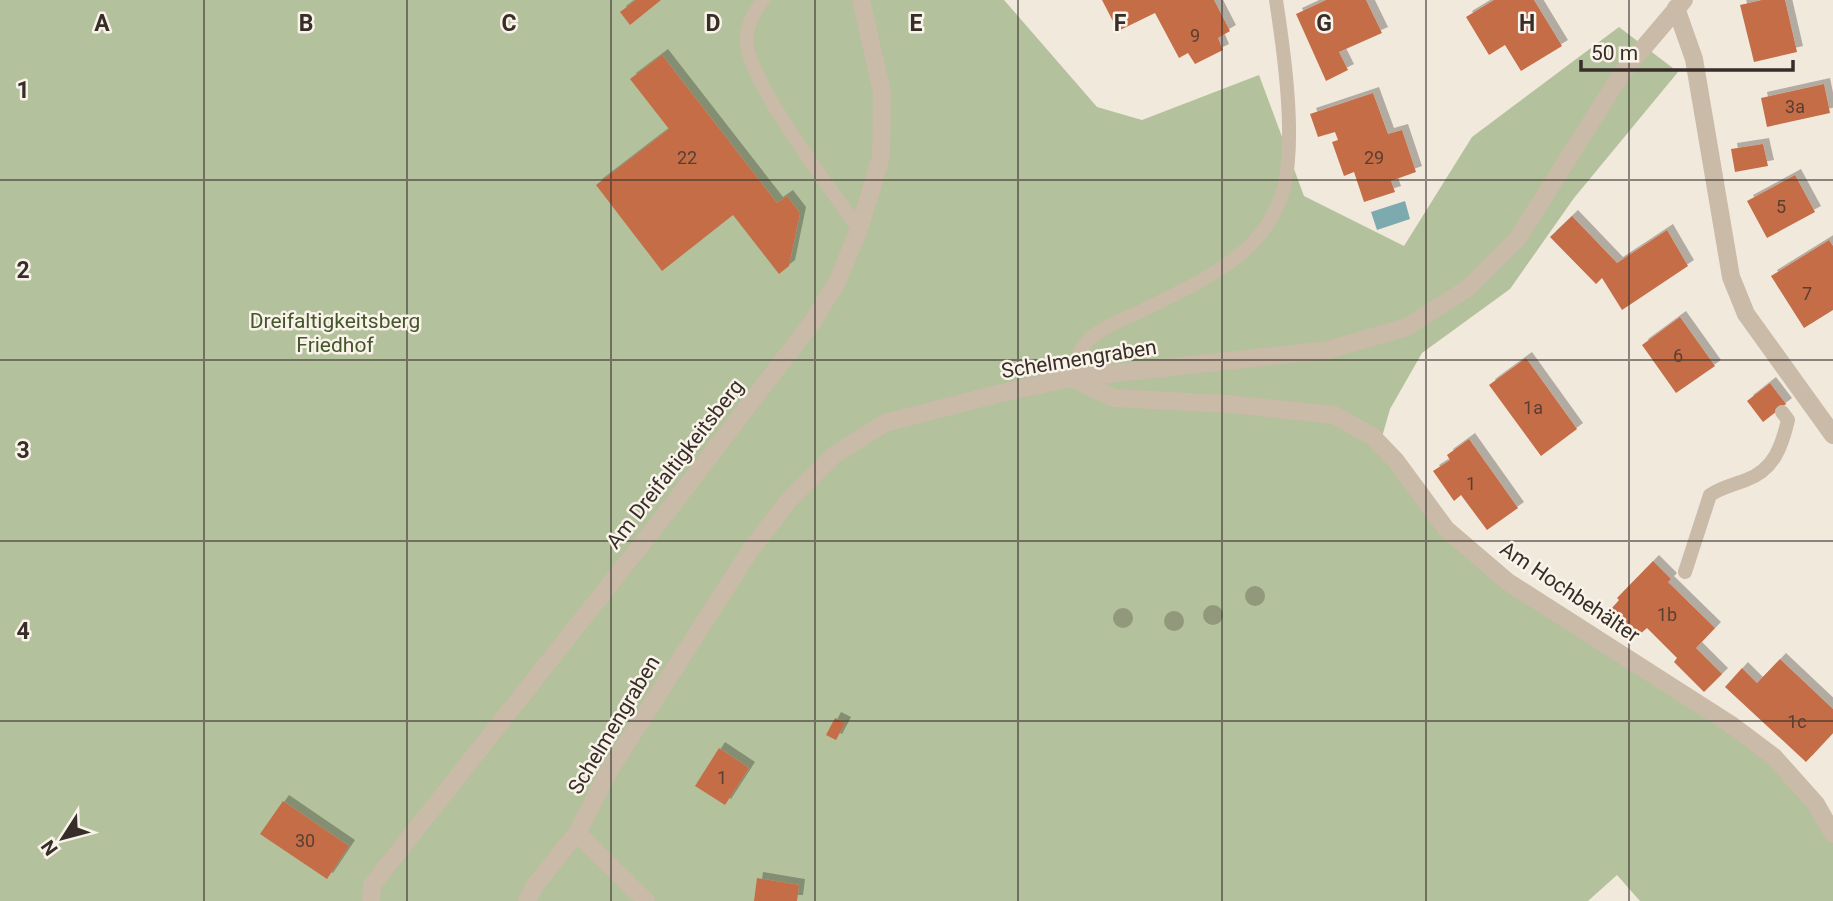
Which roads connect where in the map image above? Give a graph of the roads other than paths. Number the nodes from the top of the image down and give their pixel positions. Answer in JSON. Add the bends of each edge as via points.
{"nodes":[{"id":1,"x":763,"y":0,"type":"edge"},
{"id":2,"x":861,"y":0,"type":"edge"},
{"id":3,"x":1276,"y":0,"type":"edge"},
{"id":4,"x":1680,"y":4,"type":"edge"},
{"id":5,"x":859,"y":229,"type":"junction"},
{"id":6,"x":1071,"y":378,"type":"junction"},
{"id":7,"x":1782,"y":412,"type":"dead end"},
{"id":8,"x":1833,"y":435,"type":"edge"},
{"id":9,"x":1685,"y":572,"type":"dead end"},
{"id":10,"x":577,"y":833,"type":"junction"},
{"id":11,"x":1833,"y":834,"type":"edge"},
{"id":12,"x":371,"y":901,"type":"edge"},
{"id":13,"x":527,"y":901,"type":"edge"},
{"id":14,"x":646,"y":901,"type":"edge"}],
"edges":[{"from":1,"to":5,"type":"lane","via":[[751,15],[747,44],[757,78]]},
{"from":2,"to":5,"type":"street","name":"Am Dreifaltigkeitsberg","via":[[882,105],[881,157]]},
{"from":3,"to":6,"type":"lane","via":[[1289,125],[1284,186],[1269,224],[1246,251],[1213,275],[1098,332],[1076,358]]},
{"from":4,"to":6,"type":"street","name":"Schelmengraben","via":[[1622,74],[1518,238],[1468,288],[1407,327],[1328,351]]},
{"from":4,"to":8,"type":"street","via":[[1694,59],[1731,277],[1746,314]]},
{"from":5,"to":12,"type":"street","name":"Am Dreifaltigkeitsberg","via":[[838,279],[813,321],[372,885]]},
{"from":6,"to":10,"type":"street","name":"Schelmengraben","via":[[885,424],[834,455],[788,501],[751,549],[609,771]]},
{"from":6,"to":11,"type":"street","name":"Am Hochbehälter","via":[[1114,398],[1334,415],[1372,436],[1446,529],[1508,582],[1774,757],[1816,804]]},
{"from":7,"to":9,"type":"lane","via":[[1788,420],[1774,461],[1749,479],[1710,495]]},
{"from":10,"to":13,"type":"street","name":"Schelmengraben"},
{"from":10,"to":14,"type":"street"}]}
